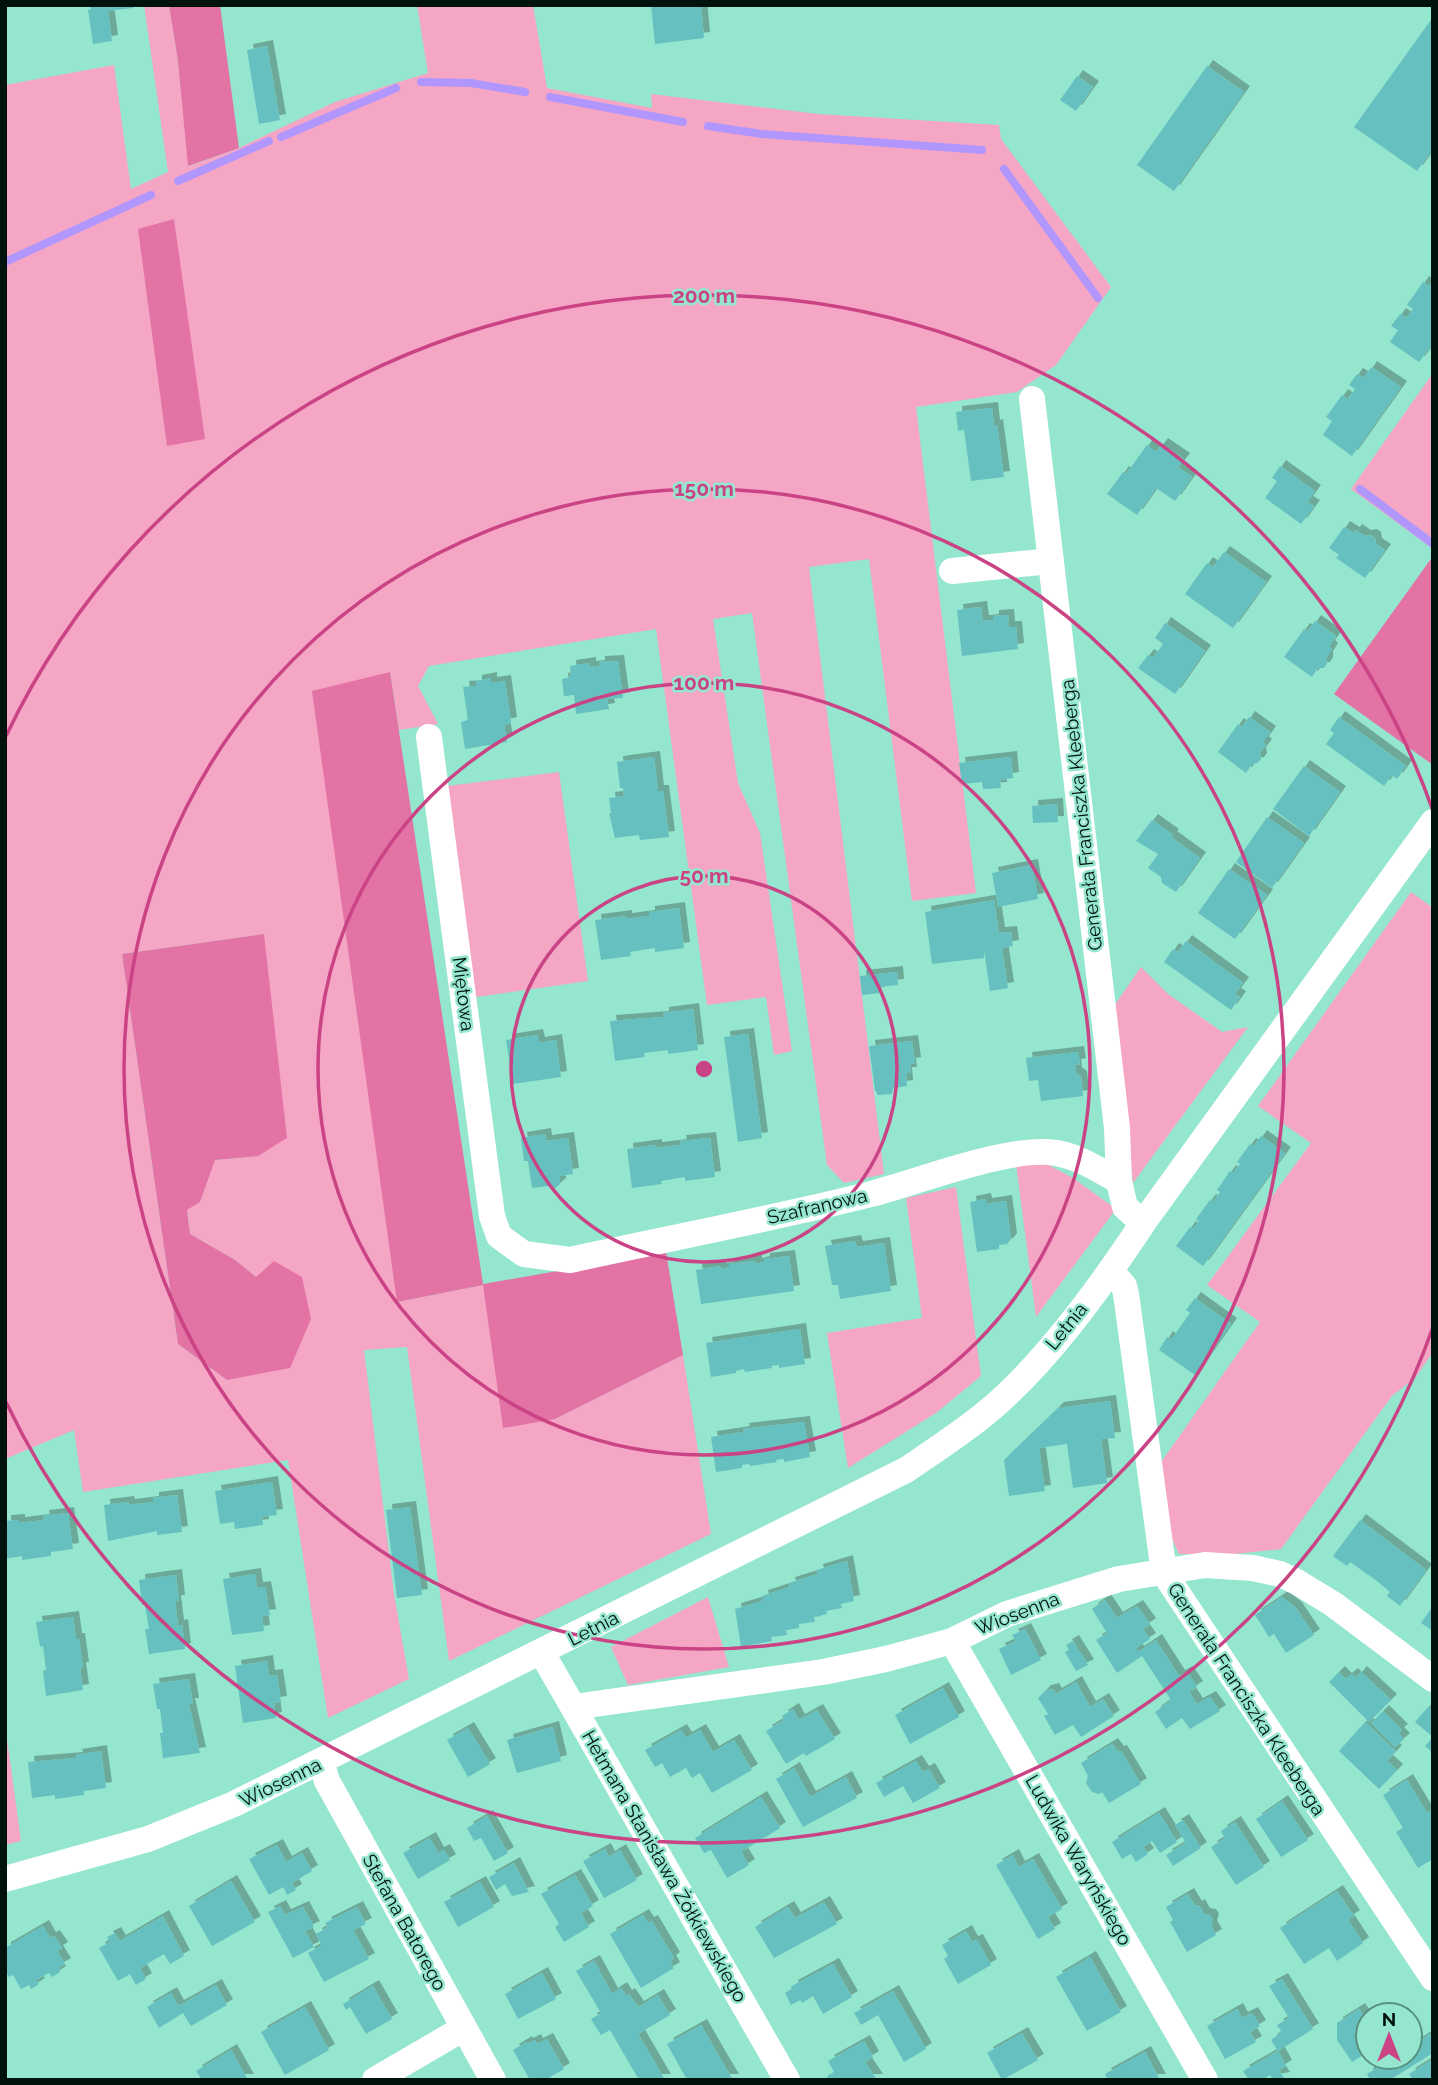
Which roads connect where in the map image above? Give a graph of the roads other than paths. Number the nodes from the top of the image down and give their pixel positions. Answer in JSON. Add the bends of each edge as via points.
{"nodes":[{"id":1,"x":1032,"y":399,"type":"dead end"},
{"id":2,"x":1051,"y":561,"type":"junction"},
{"id":3,"x":952,"y":571,"type":"dead end"},
{"id":4,"x":429,"y":737,"type":"dead end"},
{"id":5,"x":1433,"y":822,"type":"edge"},
{"id":6,"x":1119,"y":1181,"type":"junction"},
{"id":7,"x":1143,"y":1223,"type":"junction"},
{"id":8,"x":511,"y":1245,"type":"joint"},
{"id":9,"x":1111,"y":1271,"type":"junction"},
{"id":10,"x":1164,"y":1573,"type":"junction"},
{"id":11,"x":951,"y":1641,"type":"junction"},
{"id":12,"x":542,"y":1653,"type":"junction"},
{"id":13,"x":1433,"y":1679,"type":"edge"},
{"id":14,"x":573,"y":1707,"type":"junction"},
{"id":15,"x":321,"y":1762,"type":"junction"},
{"id":16,"x":5,"y":1879,"type":"edge"},
{"id":17,"x":1433,"y":1978,"type":"edge"},
{"id":18,"x":464,"y":2028,"type":"junction"},
{"id":19,"x":375,"y":2080,"type":"edge"},
{"id":20,"x":493,"y":2080,"type":"edge"},
{"id":21,"x":787,"y":2080,"type":"edge"},
{"id":22,"x":1206,"y":2080,"type":"edge"}],
"edges":[{"from":1,"to":2,"type":"street","name":"Generała Franciszka Kleeberga"},
{"from":2,"to":3,"type":"street"},
{"from":2,"to":6,"type":"street","name":"Generała Franciszka Kleeberga","via":[[1117,1128]]},
{"from":4,"to":8,"type":"street","name":"Miętowa","via":[[492,1216],[499,1236]]},
{"from":5,"to":7,"type":"street","name":"Letnia"},
{"from":6,"to":7,"type":"street","name":"Generała Franciszka Kleeberga","via":[[1125,1207]]},
{"from":6,"to":8,"type":"street","name":"Szafranowa","via":[[1057,1153],[1027,1153],[869,1194],[570,1260],[524,1254]]},
{"from":7,"to":9,"type":"street","name":"Letnia"},
{"from":9,"to":10,"type":"street","name":"Generała Franciszka Kleeberga","via":[[1126,1294]]},
{"from":9,"to":12,"type":"street","name":"Letnia","via":[[1007,1393],[906,1470]]},
{"from":10,"to":11,"type":"street","name":"Wiosenna","via":[[1119,1579],[1068,1594],[1007,1614]]},
{"from":10,"to":13,"type":"street","name":"Wiosenna","via":[[1205,1565],[1280,1574],[1333,1604]]},
{"from":10,"to":17,"type":"street","name":"Generała Franciszka Kleeberga"},
{"from":11,"to":14,"type":"street","name":"Wiosenna","via":[[823,1672]]},
{"from":11,"to":22,"type":"street","name":"Ludwika Waryńskiego"},
{"from":12,"to":14,"type":"street","name":"Hetmana Stanisława Żółkiewskiego"},
{"from":12,"to":15,"type":"street","name":"Wiosenna"},
{"from":14,"to":21,"type":"street","name":"Hetmana Stanisława Żółkiewskiego"},
{"from":15,"to":16,"type":"street","name":"Wiosenna","via":[[193,1823]]},
{"from":15,"to":18,"type":"street","name":"Stefana Batorego","via":[[327,1781]]},
{"from":18,"to":19,"type":"street"},
{"from":18,"to":20,"type":"street","name":"Stefana Batorego"}]}
